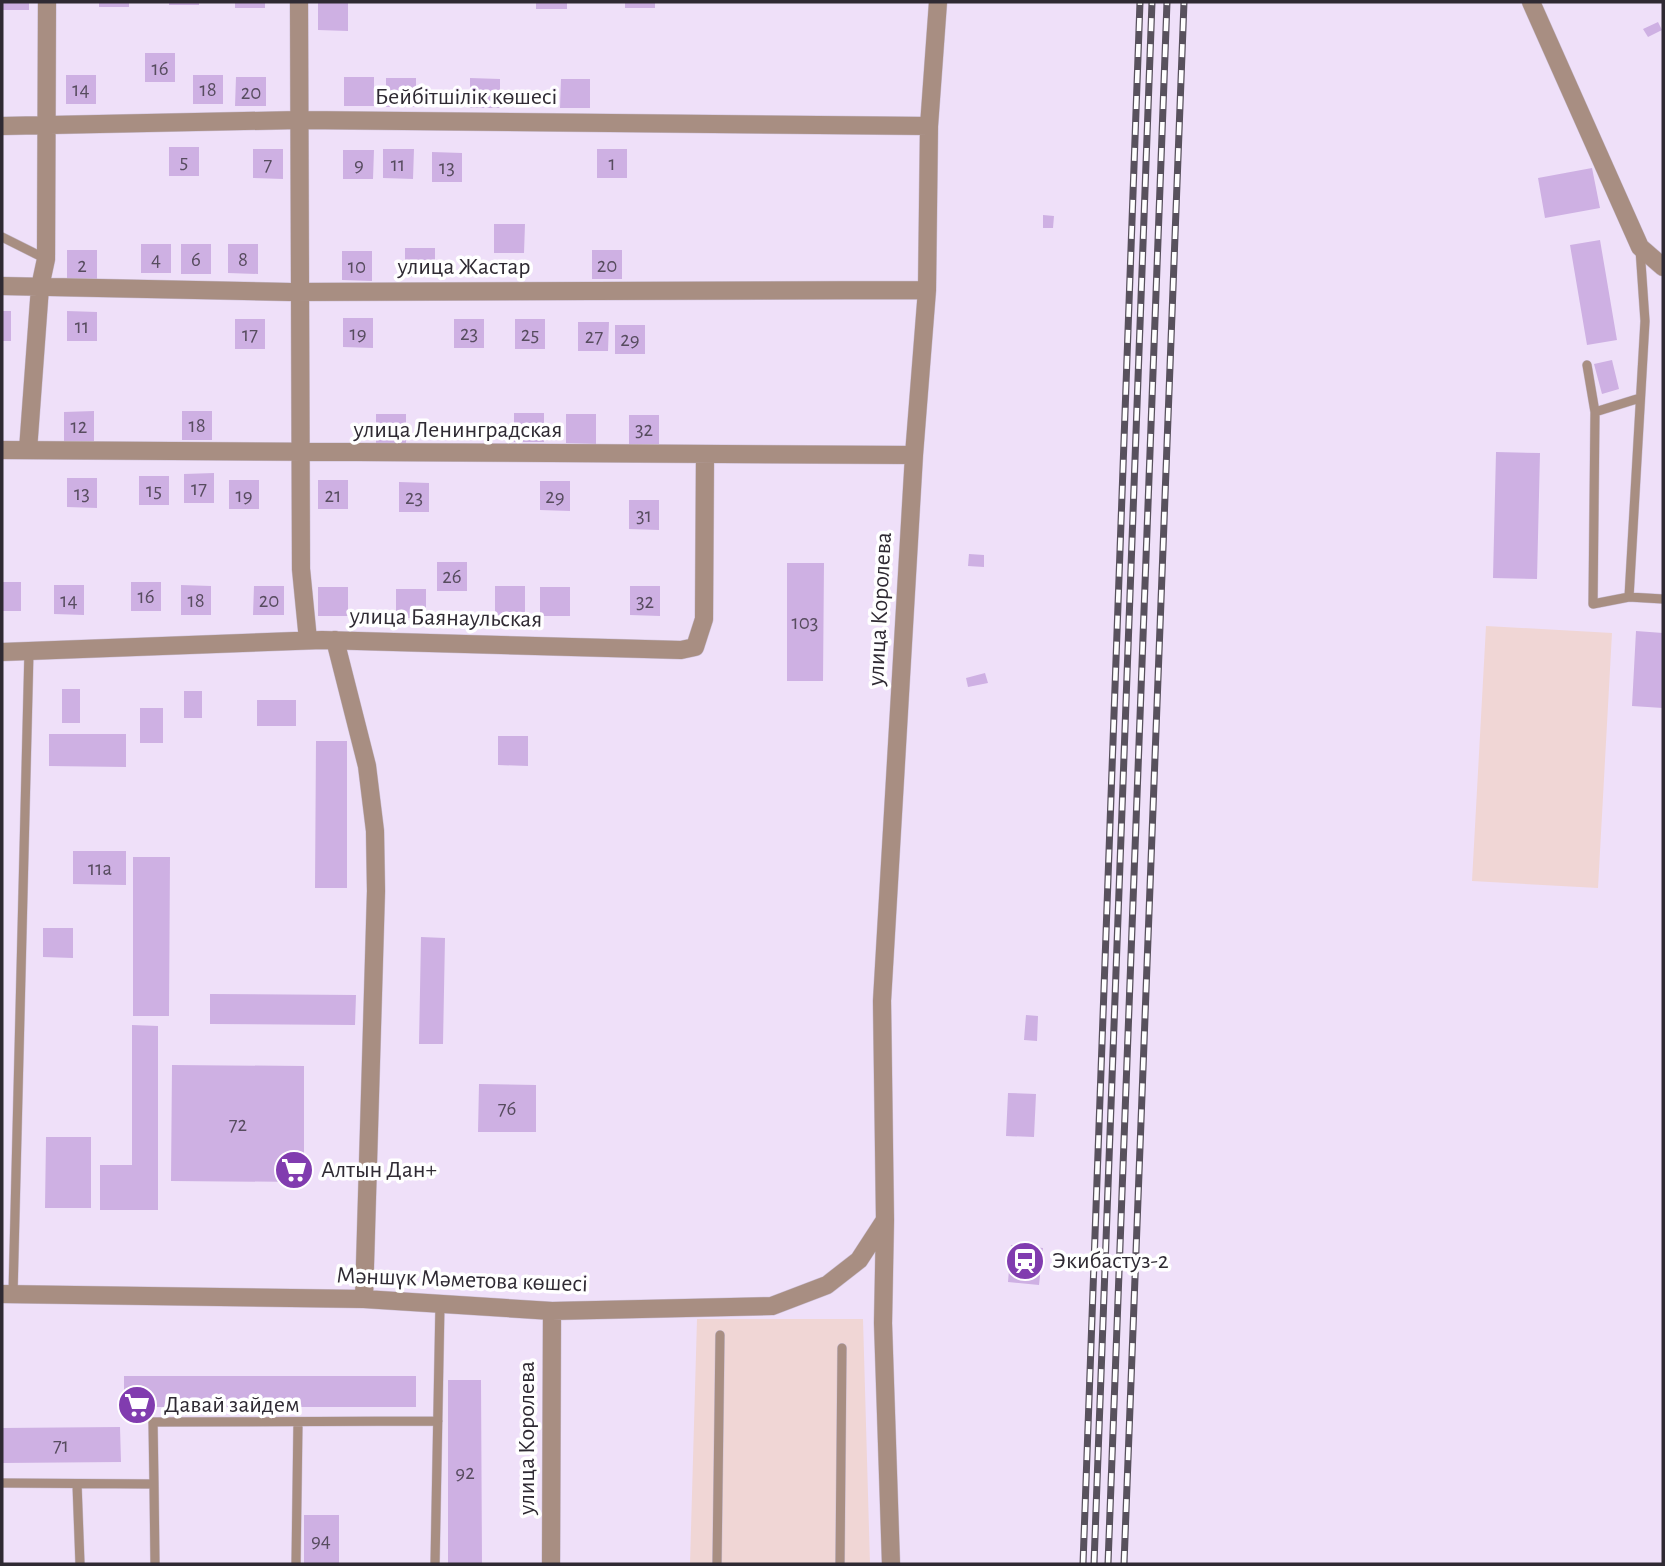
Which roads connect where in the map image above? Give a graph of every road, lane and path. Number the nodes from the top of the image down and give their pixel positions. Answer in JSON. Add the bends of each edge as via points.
{"nodes":[{"id":1,"x":47,"y":2,"type":"edge"},
{"id":2,"x":299,"y":2,"type":"edge"},
{"id":3,"x":938,"y":2,"type":"edge"},
{"id":4,"x":1531,"y":2,"type":"edge"},
{"id":5,"x":299,"y":120,"type":"junction"},
{"id":6,"x":2,"y":126,"type":"edge"},
{"id":7,"x":929,"y":126,"type":"junction"},
{"id":8,"x":47,"y":127,"type":"junction"},
{"id":9,"x":2,"y":237,"type":"edge"},
{"id":10,"x":1640,"y":247,"type":"junction"},
{"id":11,"x":46,"y":259,"type":"junction"},
{"id":12,"x":1663,"y":267,"type":"edge"},
{"id":13,"x":2,"y":286,"type":"edge"},
{"id":14,"x":40,"y":287,"type":"junction"},
{"id":15,"x":928,"y":290,"type":"junction"},
{"id":16,"x":302,"y":292,"type":"junction"},
{"id":17,"x":1587,"y":365,"type":"dead end"},
{"id":18,"x":1640,"y":398,"type":"junction"},
{"id":19,"x":1595,"y":412,"type":"junction"},
{"id":20,"x":2,"y":450,"type":"edge"},
{"id":21,"x":28,"y":450,"type":"junction"},
{"id":22,"x":301,"y":454,"type":"junction"},
{"id":23,"x":705,"y":454,"type":"junction"},
{"id":24,"x":914,"y":455,"type":"junction"},
{"id":25,"x":1629,"y":597,"type":"junction"},
{"id":26,"x":1663,"y":599,"type":"edge"},
{"id":27,"x":308,"y":640,"type":"junction"},
{"id":28,"x":335,"y":640,"type":"junction"},
{"id":29,"x":29,"y":651,"type":"junction"},
{"id":30,"x":2,"y":652,"type":"edge"},
{"id":31,"x":886,"y":1220,"type":"junction"},
{"id":32,"x":7,"y":1294,"type":"edge"},
{"id":33,"x":364,"y":1299,"type":"junction"},
{"id":34,"x":440,"y":1304,"type":"junction"},
{"id":35,"x":552,"y":1311,"type":"junction"},
{"id":36,"x":720,"y":1335,"type":"dead end"},
{"id":37,"x":842,"y":1349,"type":"dead end"},
{"id":38,"x":438,"y":1421,"type":"junction"},
{"id":39,"x":298,"y":1422,"type":"junction"},
{"id":40,"x":2,"y":1483,"type":"edge"},
{"id":41,"x":77,"y":1484,"type":"junction"},
{"id":42,"x":154,"y":1484,"type":"junction"},
{"id":43,"x":80,"y":1564,"type":"edge"},
{"id":44,"x":155,"y":1564,"type":"edge"},
{"id":45,"x":296,"y":1564,"type":"edge"},
{"id":46,"x":435,"y":1564,"type":"edge"},
{"id":47,"x":551,"y":1564,"type":"edge"},
{"id":48,"x":717,"y":1564,"type":"edge"},
{"id":49,"x":840,"y":1564,"type":"edge"},
{"id":50,"x":891,"y":1564,"type":"edge"}],
"edges":[{"from":1,"to":8,"type":"street"},
{"from":2,"to":5,"type":"street"},
{"from":3,"to":7,"type":"street","name":"улица Королева"},
{"from":4,"to":10,"type":"street"},
{"from":5,"to":7,"type":"street","name":"Бейбітшілік көшесі"},
{"from":5,"to":8,"type":"street","name":"Бейбітшілік көшесі"},
{"from":5,"to":16,"type":"street"},
{"from":6,"to":8,"type":"street","name":"Бейбітшілік көшесі"},
{"from":7,"to":15,"type":"street","name":"улица Королева"},
{"from":8,"to":11,"type":"street"},
{"from":9,"to":11,"type":"lane"},
{"from":10,"to":12,"type":"street"},
{"from":10,"to":18,"type":"lane","via":[[1644,321]]},
{"from":11,"to":14,"type":"street"},
{"from":13,"to":14,"type":"street","name":"улица Жастар"},
{"from":14,"to":16,"type":"street","name":"улица Жастар"},
{"from":14,"to":21,"type":"street"},
{"from":15,"to":16,"type":"street","name":"улица Жастар"},
{"from":15,"to":24,"type":"street","name":"улица Королева"},
{"from":16,"to":22,"type":"street"},
{"from":17,"to":19,"type":"lane"},
{"from":18,"to":19,"type":"lane"},
{"from":18,"to":25,"type":"lane"},
{"from":19,"to":25,"type":"lane","via":[[1593,604]]},
{"from":20,"to":21,"type":"street","name":"улица Ленинградская"},
{"from":21,"to":22,"type":"street","name":"улица Ленинградская"},
{"from":22,"to":23,"type":"street","name":"улица Ленинградская"},
{"from":22,"to":27,"type":"street","via":[[301,569]]},
{"from":23,"to":24,"type":"street","name":"улица Ленинградская"},
{"from":23,"to":28,"type":"street","name":"улица Баянаульская","via":[[704,619],[695,647]]},
{"from":24,"to":31,"type":"street","name":"улица Королева","via":[[882,1001]]},
{"from":25,"to":26,"type":"lane"},
{"from":27,"to":28,"type":"street","name":"улица Баянаульская"},
{"from":27,"to":29,"type":"street","name":"улица Баянаульская"},
{"from":28,"to":33,"type":"street","via":[[362,736],[374,831]]},
{"from":29,"to":30,"type":"street","name":"улица Баянаульская"},
{"from":29,"to":32,"type":"lane"},
{"from":31,"to":35,"type":"street","name":"Мәншүк Мәметова көшесі","via":[[859,1261],[827,1285],[772,1306]]},
{"from":31,"to":50,"type":"street","name":"улица Королева","via":[[883,1323]]},
{"from":32,"to":33,"type":"street","name":"Мәншүк Мәметова көшесі"},
{"from":33,"to":34,"type":"street","name":"Мәншүк Мәметова көшесі"},
{"from":34,"to":35,"type":"street","name":"Мәншүк Мәметова көшесі"},
{"from":34,"to":38,"type":"lane"},
{"from":35,"to":47,"type":"street","name":"улица Королева"},
{"from":36,"to":48,"type":"lane"},
{"from":37,"to":49,"type":"lane"},
{"from":38,"to":39,"type":"lane"},
{"from":38,"to":46,"type":"lane"},
{"from":39,"to":42,"type":"lane","via":[[153,1422]]},
{"from":39,"to":45,"type":"lane"},
{"from":40,"to":41,"type":"lane"},
{"from":41,"to":42,"type":"lane"},
{"from":41,"to":43,"type":"lane"},
{"from":42,"to":44,"type":"lane"}]}
